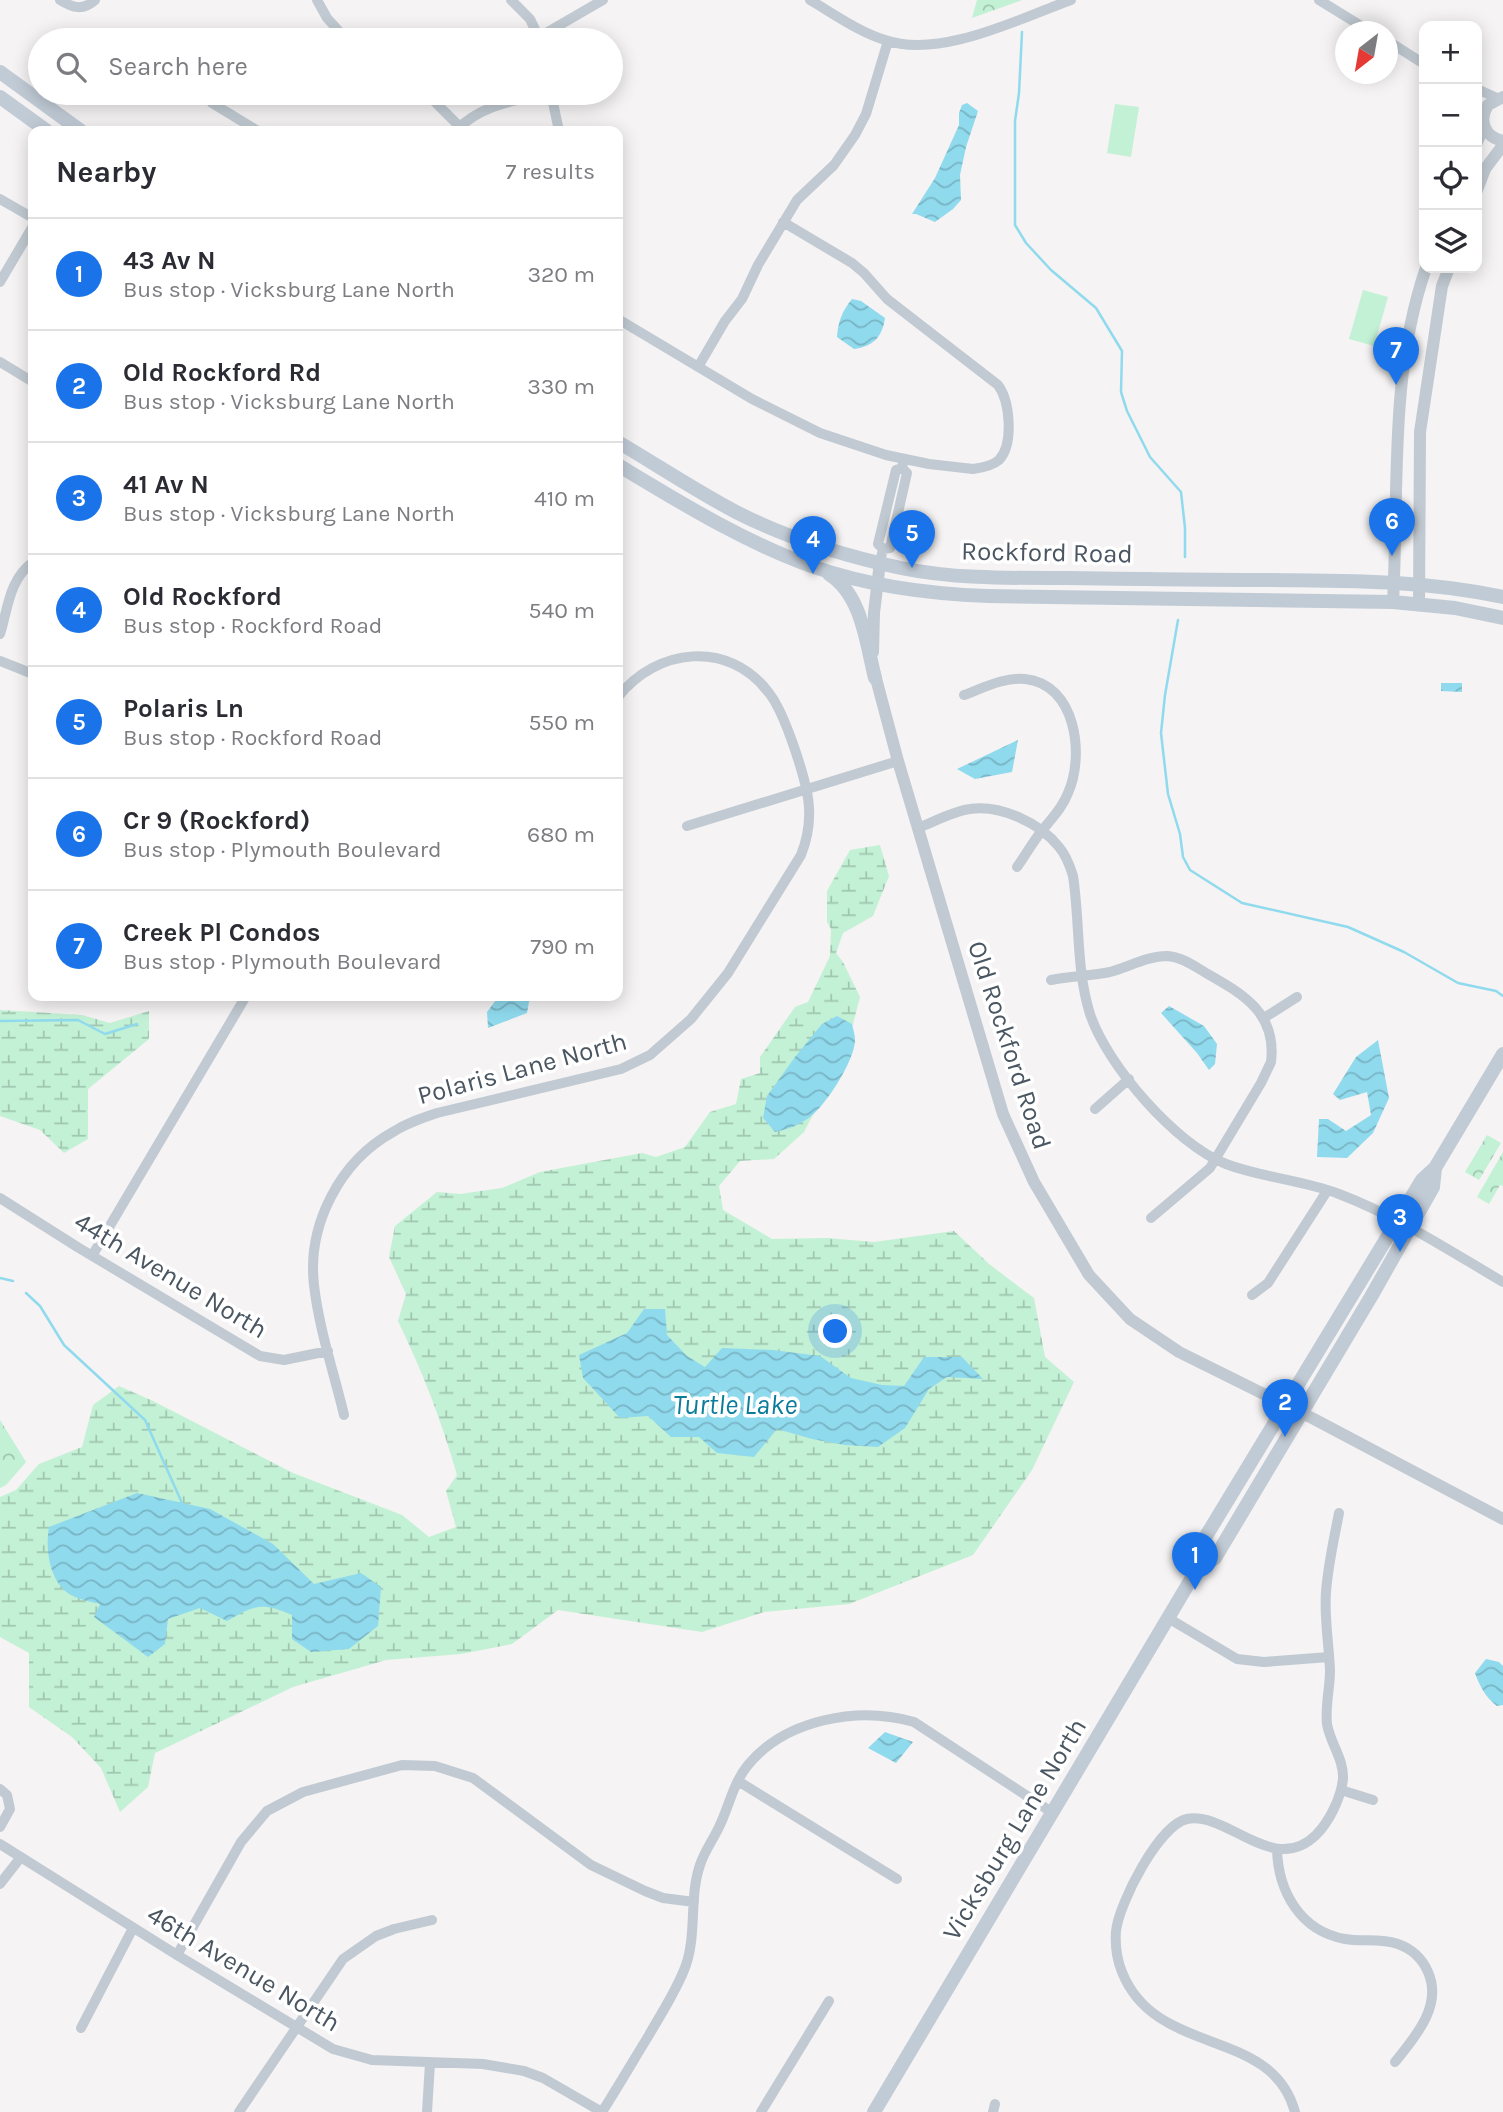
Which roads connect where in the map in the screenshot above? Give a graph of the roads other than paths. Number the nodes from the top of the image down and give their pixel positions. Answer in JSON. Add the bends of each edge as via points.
{"nodes":[{"id":1,"x":60,"y":0,"type":"edge"},
{"id":2,"x":95,"y":0,"type":"edge"},
{"id":3,"x":317,"y":0,"type":"edge"},
{"id":4,"x":511,"y":0,"type":"edge"},
{"id":5,"x":603,"y":0,"type":"edge"},
{"id":6,"x":810,"y":0,"type":"edge"},
{"id":7,"x":1071,"y":0,"type":"edge"},
{"id":8,"x":1319,"y":0,"type":"edge"},
{"id":9,"x":1353,"y":21,"type":"edge"},
{"id":10,"x":336,"y":28,"type":"edge"},
{"id":11,"x":535,"y":28,"type":"edge"},
{"id":12,"x":557,"y":28,"type":"edge"},
{"id":13,"x":888,"y":41,"type":"junction"},
{"id":14,"x":1398,"y":47,"type":"edge"},
{"id":15,"x":1419,"y":61,"type":"edge"},
{"id":16,"x":0,"y":72,"type":"edge"},
{"id":17,"x":1482,"y":91,"type":"edge"},
{"id":18,"x":28,"y":93,"type":"edge"},
{"id":19,"x":0,"y":97,"type":"edge"},
{"id":20,"x":1500,"y":98,"type":"edge"},
{"id":21,"x":45,"y":105,"type":"edge"},
{"id":22,"x":215,"y":105,"type":"edge"},
{"id":23,"x":437,"y":105,"type":"edge"},
{"id":24,"x":497,"y":105,"type":"edge"},
{"id":25,"x":554,"y":105,"type":"edge"},
{"id":26,"x":1482,"y":113,"type":"edge"},
{"id":27,"x":1482,"y":117,"type":"edge"},
{"id":28,"x":40,"y":126,"type":"edge"},
{"id":29,"x":73,"y":126,"type":"edge"},
{"id":30,"x":250,"y":126,"type":"edge"},
{"id":31,"x":455,"y":126,"type":"edge"},
{"id":32,"x":462,"y":126,"type":"edge"},
{"id":33,"x":558,"y":126,"type":"edge"},
{"id":34,"x":1503,"y":143,"type":"edge"},
{"id":35,"x":1482,"y":177,"type":"edge"},
{"id":36,"x":0,"y":199,"type":"edge"},
{"id":37,"x":28,"y":215,"type":"edge"},
{"id":38,"x":783,"y":222,"type":"junction"},
{"id":39,"x":28,"y":234,"type":"edge"},
{"id":40,"x":1425,"y":273,"type":"edge"},
{"id":41,"x":1447,"y":273,"type":"edge"},
{"id":42,"x":0,"y":282,"type":"edge"},
{"id":43,"x":623,"y":322,"type":"edge"},
{"id":44,"x":0,"y":362,"type":"edge"},
{"id":45,"x":698,"y":367,"type":"junction"},
{"id":46,"x":28,"y":379,"type":"edge"},
{"id":47,"x":623,"y":445,"type":"edge"},
{"id":48,"x":903,"y":463,"type":"junction"},
{"id":49,"x":623,"y":468,"type":"edge"},
{"id":50,"x":882,"y":556,"type":"junction"},
{"id":51,"x":28,"y":567,"type":"edge"},
{"id":52,"x":815,"y":567,"type":"junction"},
{"id":53,"x":878,"y":583,"type":"junction"},
{"id":54,"x":1394,"y":583,"type":"junction"},
{"id":55,"x":1419,"y":584,"type":"junction"},
{"id":56,"x":1503,"y":597,"type":"edge"},
{"id":57,"x":1392,"y":602,"type":"junction"},
{"id":58,"x":1419,"y":603,"type":"junction"},
{"id":59,"x":1503,"y":618,"type":"edge"},
{"id":60,"x":0,"y":634,"type":"edge"},
{"id":61,"x":0,"y":661,"type":"edge"},
{"id":62,"x":28,"y":672,"type":"edge"},
{"id":63,"x":875,"y":678,"type":"junction"},
{"id":64,"x":623,"y":691,"type":"edge"},
{"id":65,"x":964,"y":695,"type":"dead end"},
{"id":66,"x":898,"y":761,"type":"junction"},
{"id":67,"x":806,"y":790,"type":"junction"},
{"id":68,"x":687,"y":826,"type":"dead end"},
{"id":69,"x":918,"y":828,"type":"junction"},
{"id":70,"x":1042,"y":831,"type":"junction"},
{"id":71,"x":1017,"y":867,"type":"dead end"},
{"id":72,"x":1082,"y":974,"type":"junction"},
{"id":73,"x":1051,"y":980,"type":"dead end"},
{"id":74,"x":1297,"y":997,"type":"dead end"},
{"id":75,"x":243,"y":1001,"type":"edge"},
{"id":76,"x":1264,"y":1018,"type":"junction"},
{"id":77,"x":1503,"y":1054,"type":"edge"},
{"id":78,"x":1129,"y":1079,"type":"junction"},
{"id":79,"x":1095,"y":1109,"type":"dead end"},
{"id":80,"x":1217,"y":1159,"type":"junction"},
{"id":81,"x":1327,"y":1191,"type":"junction"},
{"id":82,"x":0,"y":1198,"type":"edge"},
{"id":83,"x":1151,"y":1218,"type":"dead end"},
{"id":84,"x":1403,"y":1224,"type":"junction"},
{"id":85,"x":92,"y":1256,"type":"junction"},
{"id":86,"x":1503,"y":1282,"type":"edge"},
{"id":87,"x":1252,"y":1295,"type":"dead end"},
{"id":88,"x":328,"y":1351,"type":"junction"},
{"id":89,"x":1284,"y":1404,"type":"junction"},
{"id":90,"x":1301,"y":1412,"type":"junction"},
{"id":91,"x":344,"y":1415,"type":"dead end"},
{"id":92,"x":1339,"y":1513,"type":"dead end"},
{"id":93,"x":1503,"y":1519,"type":"edge"},
{"id":94,"x":1196,"y":1571,"type":"junction"},
{"id":95,"x":1168,"y":1618,"type":"junction"},
{"id":96,"x":1329,"y":1657,"type":"junction"},
{"id":97,"x":738,"y":1781,"type":"junction"},
{"id":98,"x":0,"y":1789,"type":"edge"},
{"id":99,"x":1341,"y":1790,"type":"junction"},
{"id":100,"x":1373,"y":1800,"type":"dead end"},
{"id":101,"x":1185,"y":1805,"type":"dead end"},
{"id":102,"x":1054,"y":1813,"type":"junction"},
{"id":103,"x":1188,"y":1819,"type":"junction"},
{"id":104,"x":0,"y":1827,"type":"edge"},
{"id":105,"x":0,"y":1844,"type":"edge"},
{"id":106,"x":1277,"y":1849,"type":"junction"},
{"id":107,"x":21,"y":1857,"type":"junction"},
{"id":108,"x":897,"y":1879,"type":"dead end"},
{"id":109,"x":0,"y":1884,"type":"edge"},
{"id":110,"x":694,"y":1902,"type":"junction"},
{"id":111,"x":432,"y":1920,"type":"dead end"},
{"id":112,"x":133,"y":1928,"type":"junction"},
{"id":113,"x":177,"y":1955,"type":"junction"},
{"id":114,"x":829,"y":2001,"type":"dead end"},
{"id":115,"x":81,"y":2028,"type":"dead end"},
{"id":116,"x":297,"y":2029,"type":"junction"},
{"id":117,"x":1395,"y":2062,"type":"dead end"},
{"id":118,"x":430,"y":2063,"type":"junction"},
{"id":119,"x":239,"y":2112,"type":"edge"},
{"id":120,"x":427,"y":2112,"type":"edge"},
{"id":121,"x":602,"y":2112,"type":"edge"},
{"id":122,"x":761,"y":2112,"type":"edge"},
{"id":123,"x":874,"y":2112,"type":"edge"},
{"id":124,"x":1296,"y":2112,"type":"edge"}],
"edges":[{"from":1,"to":2,"type":"street","via":[[76,8]]},
{"from":3,"to":10,"type":"street"},
{"from":4,"to":11,"type":"street"},
{"from":5,"to":12,"type":"street"},
{"from":6,"to":13,"type":"street"},
{"from":7,"to":13,"type":"street","via":[[956,41],[919,46]]},
{"from":8,"to":9,"type":"street"},
{"from":13,"to":38,"type":"street","via":[[855,135]]},
{"from":14,"to":15,"type":"street"},
{"from":16,"to":18,"type":"main road"},
{"from":17,"to":20,"type":"street"},
{"from":19,"to":28,"type":"main road"},
{"from":20,"to":26,"type":"street"},
{"from":21,"to":29,"type":"main road"},
{"from":22,"to":30,"type":"street"},
{"from":23,"to":31,"type":"street"},
{"from":24,"to":32,"type":"street"},
{"from":25,"to":33,"type":"street"},
{"from":27,"to":34,"type":"street","via":[[1490,136]]},
{"from":34,"to":35,"type":"street"},
{"from":36,"to":37,"type":"street"},
{"from":38,"to":45,"type":"street","via":[[742,299]]},
{"from":38,"to":48,"type":"street","via":[[852,263],[887,299],[1004,393],[1008,415],[1004,449],[991,465],[973,469]]},
{"from":39,"to":42,"type":"street"},
{"from":40,"to":54,"type":"street","via":[[1411,323],[1401,404]]},
{"from":41,"to":55,"type":"street","via":[[1420,432]]},
{"from":43,"to":45,"type":"street"},
{"from":44,"to":46,"type":"street"},
{"from":45,"to":48,"type":"street","via":[[788,419]]},
{"from":47,"to":50,"type":"main road","name":"Rockford Road","via":[[754,520],[828,548]]},
{"from":48,"to":50,"type":"street","name":"Old Rockford Road","via":[[896,470],[878,544]]},
{"from":49,"to":52,"type":"main road","name":"Rockford Road","via":[[736,534]]},
{"from":50,"to":53,"type":"street","name":"Old Rockford Road"},
{"from":50,"to":54,"type":"main road","name":"Rockford Road","via":[[911,569],[959,575]]},
{"from":51,"to":60,"type":"street","via":[[12,590]]},
{"from":52,"to":53,"type":"main road","name":"Rockford Road"},
{"from":52,"to":63,"type":"main road","via":[[837,579],[852,599]]},
{"from":53,"to":57,"type":"main road","name":"Rockford Road","via":[[947,595]]},
{"from":53,"to":63,"type":"street","name":"Old Rockford Road"},
{"from":54,"to":55,"type":"main road","name":"Rockford Road"},
{"from":54,"to":57,"type":"street"},
{"from":55,"to":56,"type":"main road","name":"Rockford Road"},
{"from":55,"to":58,"type":"street"},
{"from":57,"to":58,"type":"main road","name":"Rockford Road"},
{"from":58,"to":59,"type":"main road","name":"Rockford Road"},
{"from":61,"to":62,"type":"street"},
{"from":63,"to":66,"type":"street","name":"Old Rockford Road"},
{"from":64,"to":67,"type":"street","name":"Polaris Lane North","via":[[635,678],[668,660],[705,657],[743,669],[769,691],[779,707]]},
{"from":65,"to":70,"type":"street","via":[[1012,679],[1028,679],[1050,690],[1066,707],[1074,734],[1074,773],[1061,808]]},
{"from":66,"to":67,"type":"street"},
{"from":66,"to":69,"type":"street","name":"Old Rockford Road"},
{"from":67,"to":68,"type":"street"},
{"from":67,"to":88,"type":"street","name":"Polaris Lane North","via":[[807,840],[793,870],[728,973],[663,1045],[621,1069],[413,1121],[370,1147],[352,1165],[326,1207],[314,1257],[314,1284]]},
{"from":69,"to":70,"type":"street","via":[[979,808],[1017,817]]},
{"from":69,"to":89,"type":"street","name":"Old Rockford Road","via":[[1003,1114],[1034,1182],[1079,1259],[1109,1299],[1153,1337]]},
{"from":70,"to":71,"type":"street"},
{"from":70,"to":72,"type":"street","via":[[1059,846],[1073,877]]},
{"from":72,"to":73,"type":"street"},
{"from":72,"to":76,"type":"street","via":[[1169,956],[1233,988]]},
{"from":72,"to":78,"type":"street","via":[[1097,1032],[1107,1053]]},
{"from":74,"to":76,"type":"street"},
{"from":75,"to":85,"type":"street"},
{"from":76,"to":80,"type":"street","via":[[1271,1038],[1271,1062]]},
{"from":77,"to":84,"type":"main road","name":"Vicksburg Lane North","via":[[1435,1168],[1433,1187]]},
{"from":78,"to":79,"type":"street"},
{"from":78,"to":80,"type":"street","via":[[1181,1137]]},
{"from":80,"to":81,"type":"street"},
{"from":80,"to":83,"type":"street"},
{"from":81,"to":84,"type":"street"},
{"from":81,"to":87,"type":"street","via":[[1268,1283]]},
{"from":82,"to":85,"type":"street","name":"44th Avenue North"},
{"from":84,"to":86,"type":"street"},
{"from":84,"to":89,"type":"main road","name":"Vicksburg Lane North"},
{"from":84,"to":90,"type":"main road","name":"Vicksburg Lane North","via":[[1372,1295]]},
{"from":85,"to":88,"type":"street","name":"44th Avenue North","via":[[260,1356],[284,1360]]},
{"from":88,"to":91,"type":"street","name":"Polaris Lane North"},
{"from":89,"to":90,"type":"street","name":"Old Rockford Road"},
{"from":89,"to":94,"type":"main road","name":"Vicksburg Lane North","via":[[1200,1546]]},
{"from":90,"to":93,"type":"street","name":"Old Rockford Road"},
{"from":90,"to":94,"type":"main road","name":"Vicksburg Lane North","via":[[1215,1558]]},
{"from":92,"to":96,"type":"street","via":[[1325,1592]]},
{"from":94,"to":95,"type":"main road","name":"Vicksburg Lane North"},
{"from":95,"to":96,"type":"street","via":[[1224,1653],[1250,1662]]},
{"from":95,"to":102,"type":"main road","name":"Vicksburg Lane North"},
{"from":96,"to":99,"type":"street","via":[[1327,1725],[1342,1763]]},
{"from":97,"to":102,"type":"street","via":[[762,1751],[805,1724],[835,1717],[898,1718],[939,1737]]},
{"from":97,"to":108,"type":"street"},
{"from":97,"to":110,"type":"street","via":[[700,1865]]},
{"from":98,"to":104,"type":"street","via":[[7,1795],[10,1809]]},
{"from":99,"to":100,"type":"street"},
{"from":99,"to":106,"type":"street","via":[[1315,1836],[1303,1844]]},
{"from":101,"to":103,"type":"street"},
{"from":102,"to":123,"type":"main road","name":"Vicksburg Lane North"},
{"from":103,"to":106,"type":"street","via":[[1211,1822]]},
{"from":103,"to":124,"type":"street","via":[[1167,1830],[1128,1893],[1116,1941],[1121,1970],[1129,1988],[1149,2010],[1177,2029],[1260,2062],[1284,2085]]},
{"from":105,"to":107,"type":"street","name":"46th Avenue North"},
{"from":106,"to":117,"type":"street","via":[[1288,1899],[1311,1924],[1342,1938],[1396,1943],[1419,1956],[1426,1966],[1432,1979],[1431,2005]]},
{"from":107,"to":109,"type":"street"},
{"from":107,"to":112,"type":"street","name":"46th Avenue North"},
{"from":110,"to":113,"type":"street","via":[[663,1898],[591,1865],[472,1778],[418,1764],[385,1768],[303,1792],[267,1811],[241,1842]]},
{"from":110,"to":121,"type":"street","via":[[692,1941],[680,1982]]},
{"from":111,"to":116,"type":"street","via":[[394,1928],[359,1946],[331,1974]]},
{"from":112,"to":113,"type":"street","name":"46th Avenue North"},
{"from":112,"to":115,"type":"street"},
{"from":113,"to":116,"type":"street","name":"46th Avenue North"},
{"from":114,"to":122,"type":"street"},
{"from":116,"to":118,"type":"street","name":"46th Avenue North","via":[[352,2056]]},
{"from":116,"to":119,"type":"street"},
{"from":118,"to":120,"type":"street"},
{"from":118,"to":121,"type":"street","name":"46th Avenue North","via":[[524,2071]]}]}
